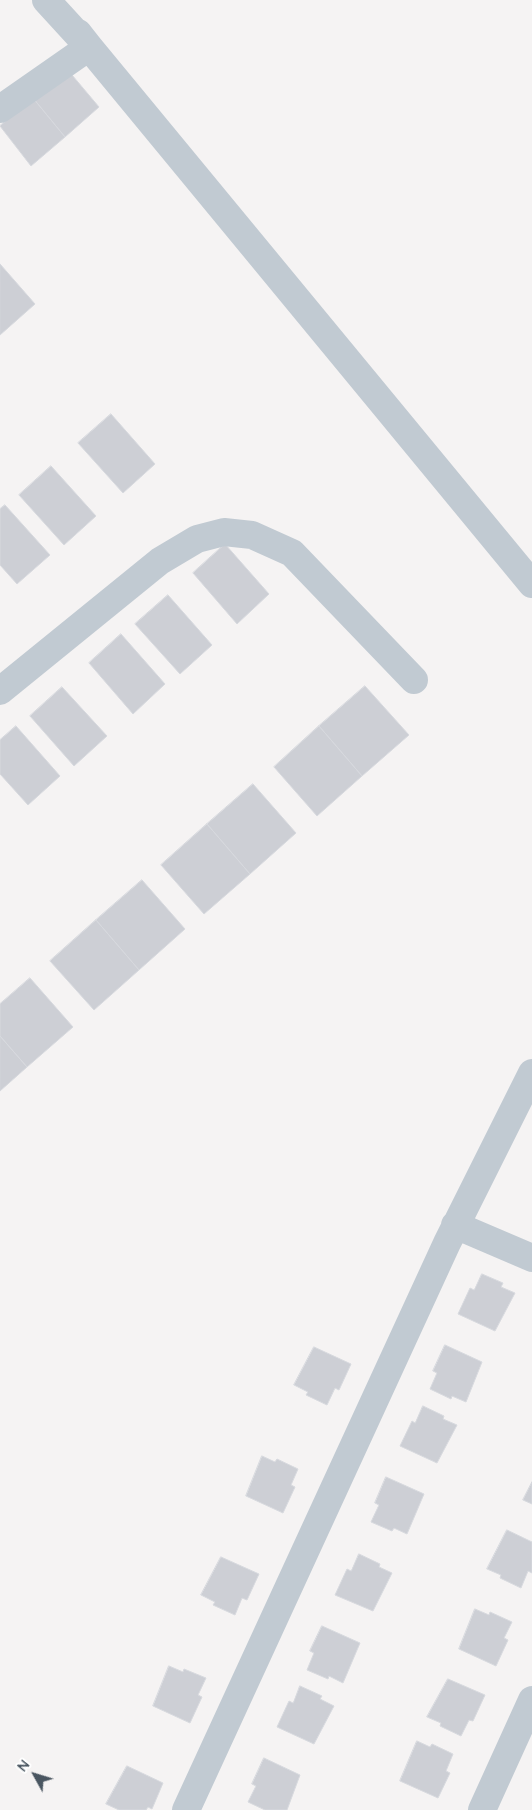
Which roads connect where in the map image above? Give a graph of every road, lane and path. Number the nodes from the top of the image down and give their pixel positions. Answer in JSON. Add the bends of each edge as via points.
{"nodes":[{"id":1,"x":46,"y":0,"type":"edge"},
{"id":2,"x":54,"y":0,"type":"edge"},
{"id":3,"x":88,"y":47,"type":"junction"},
{"id":4,"x":0,"y":109,"type":"edge"},
{"id":5,"x":532,"y":584,"type":"edge"},
{"id":6,"x":414,"y":680,"type":"dead end"},
{"id":7,"x":0,"y":691,"type":"edge"},
{"id":8,"x":532,"y":1073,"type":"edge"},
{"id":9,"x":455,"y":1225,"type":"junction"},
{"id":10,"x":532,"y":1258,"type":"edge"},
{"id":11,"x":532,"y":1700,"type":"edge"},
{"id":12,"x":186,"y":1810,"type":"edge"},
{"id":13,"x":482,"y":1810,"type":"edge"}],
"edges":[{"from":1,"to":3,"type":"street"},
{"from":2,"to":3,"type":"street"},
{"from":3,"to":4,"type":"street"},
{"from":3,"to":5,"type":"street"},
{"from":6,"to":7,"type":"street","via":[[292,553],[252,535],[224,532],[196,539],[160,560]]},
{"from":8,"to":9,"type":"street"},
{"from":9,"to":10,"type":"street"},
{"from":9,"to":12,"type":"street"},
{"from":11,"to":13,"type":"street"}]}
